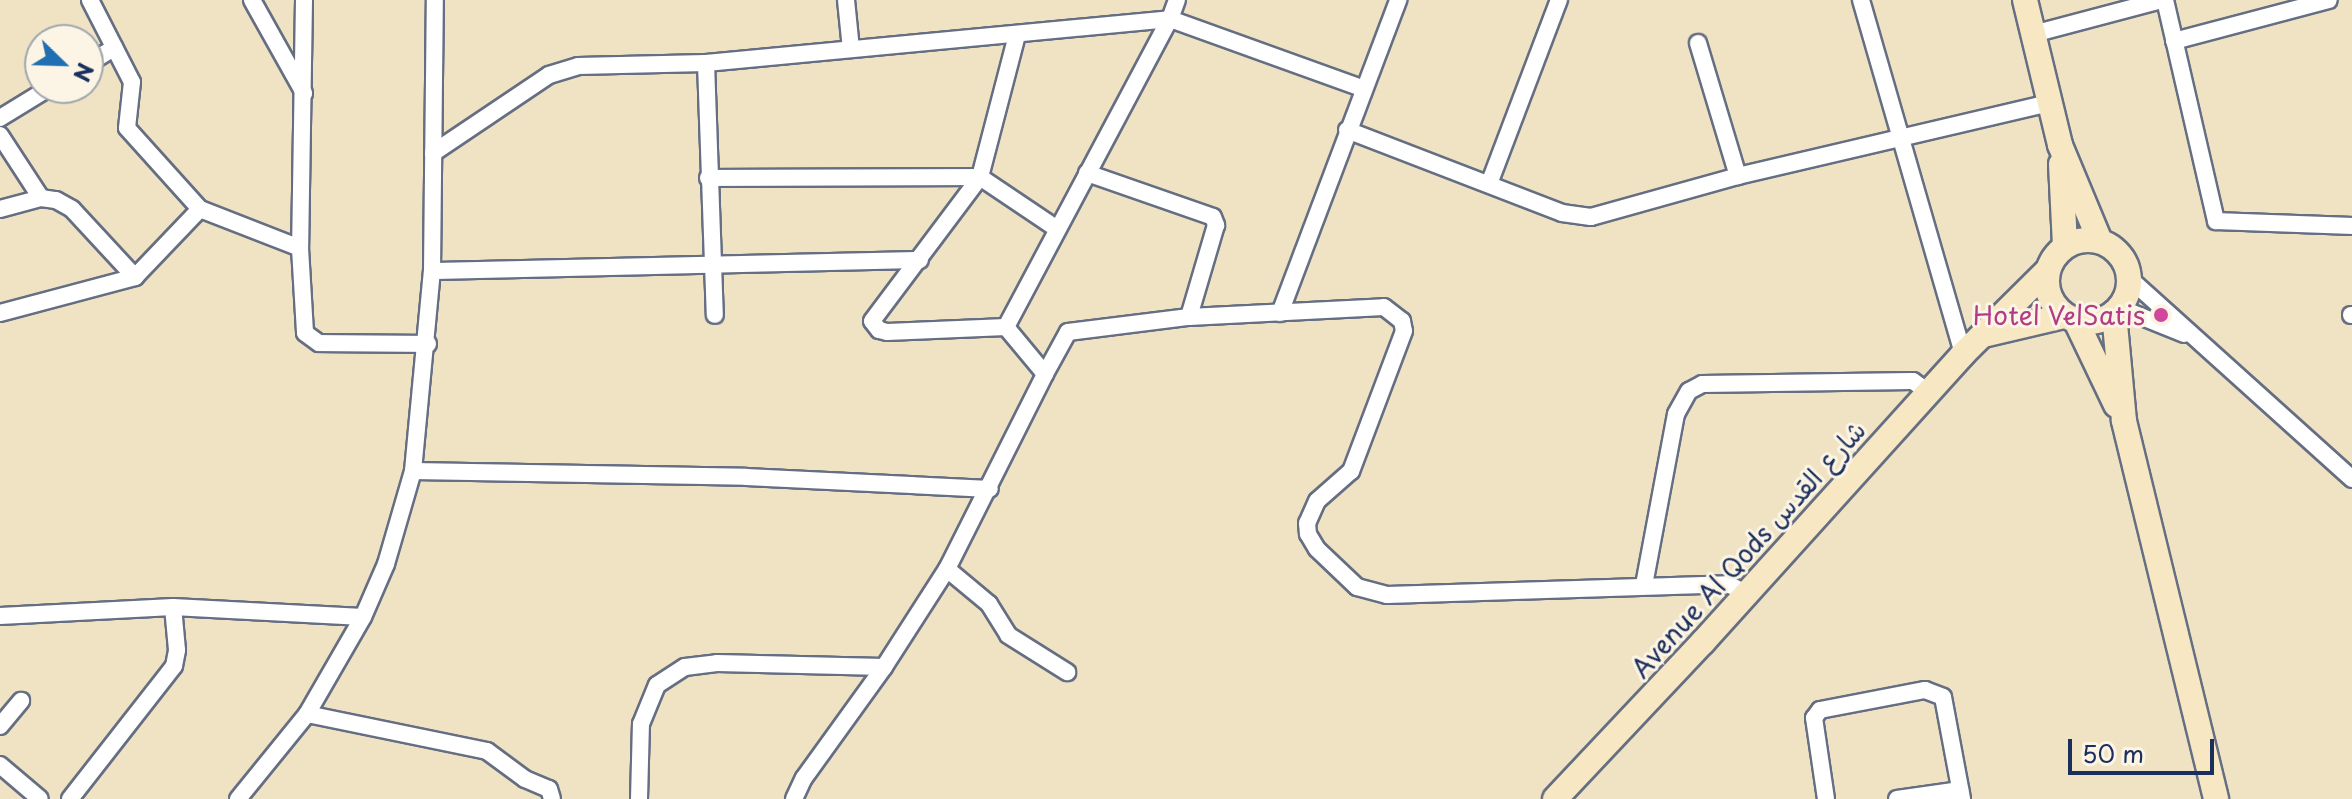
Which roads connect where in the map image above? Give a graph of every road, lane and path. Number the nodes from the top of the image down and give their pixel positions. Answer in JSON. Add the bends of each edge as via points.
{"nodes":[{"id":1,"x":90,"y":0,"type":"edge"},
{"id":2,"x":252,"y":0,"type":"edge"},
{"id":3,"x":304,"y":0,"type":"edge"},
{"id":4,"x":435,"y":0,"type":"edge"},
{"id":5,"x":846,"y":0,"type":"edge"},
{"id":6,"x":1177,"y":0,"type":"edge"},
{"id":7,"x":1398,"y":0,"type":"edge"},
{"id":8,"x":1559,"y":0,"type":"edge"},
{"id":9,"x":1861,"y":0,"type":"edge"},
{"id":10,"x":2025,"y":0,"type":"edge"},
{"id":11,"x":2164,"y":0,"type":"edge"},
{"id":12,"x":2329,"y":0,"type":"edge"},
{"id":13,"x":1170,"y":19,"type":"junction"},
{"id":14,"x":2033,"y":34,"type":"junction"},
{"id":15,"x":1017,"y":35,"type":"junction"},
{"id":16,"x":2174,"y":41,"type":"junction"},
{"id":17,"x":1698,"y":43,"type":"dead end"},
{"id":18,"x":114,"y":48,"type":"junction"},
{"id":19,"x":851,"y":49,"type":"junction"},
{"id":20,"x":104,"y":54,"type":"edge"},
{"id":21,"x":706,"y":63,"type":"junction"},
{"id":22,"x":1364,"y":89,"type":"junction"},
{"id":23,"x":305,"y":94,"type":"junction"},
{"id":24,"x":24,"y":103,"type":"edge"},
{"id":25,"x":2050,"y":103,"type":"junction"},
{"id":26,"x":0,"y":118,"type":"edge"},
{"id":27,"x":1347,"y":130,"type":"junction"},
{"id":28,"x":0,"y":135,"type":"edge"},
{"id":29,"x":1901,"y":139,"type":"junction"},
{"id":30,"x":2060,"y":145,"type":"junction"},
{"id":31,"x":433,"y":153,"type":"junction"},
{"id":32,"x":1087,"y":173,"type":"junction"},
{"id":33,"x":1738,"y":176,"type":"junction"},
{"id":34,"x":980,"y":177,"type":"junction"},
{"id":35,"x":708,"y":178,"type":"junction"},
{"id":36,"x":1489,"y":184,"type":"junction"},
{"id":37,"x":41,"y":198,"type":"junction"},
{"id":38,"x":0,"y":209,"type":"edge"},
{"id":39,"x":200,"y":209,"type":"junction"},
{"id":40,"x":2352,"y":226,"type":"edge"},
{"id":41,"x":1057,"y":229,"type":"junction"},
{"id":42,"x":2100,"y":241,"type":"junction"},
{"id":43,"x":2065,"y":246,"type":"junction"},
{"id":44,"x":300,"y":248,"type":"junction"},
{"id":45,"x":920,"y":260,"type":"junction"},
{"id":46,"x":711,"y":266,"type":"junction"},
{"id":47,"x":432,"y":271,"type":"junction"},
{"id":48,"x":2047,"y":271,"type":"junction"},
{"id":49,"x":135,"y":277,"type":"junction"},
{"id":50,"x":2130,"y":279,"type":"junction"},
{"id":51,"x":2117,"y":311,"type":"junction"},
{"id":52,"x":0,"y":313,"type":"edge"},
{"id":53,"x":1280,"y":313,"type":"junction"},
{"id":54,"x":715,"y":315,"type":"dead end"},
{"id":55,"x":1189,"y":317,"type":"junction"},
{"id":56,"x":2070,"y":318,"type":"junction"},
{"id":57,"x":1006,"y":327,"type":"junction"},
{"id":58,"x":1981,"y":336,"type":"junction"},
{"id":59,"x":2193,"y":337,"type":"junction"},
{"id":60,"x":428,"y":344,"type":"junction"},
{"id":61,"x":1963,"y":354,"type":"junction"},
{"id":62,"x":1045,"y":374,"type":"junction"},
{"id":63,"x":1928,"y":392,"type":"junction"},
{"id":64,"x":2124,"y":421,"type":"junction"},
{"id":65,"x":413,"y":471,"type":"junction"},
{"id":66,"x":2352,"y":479,"type":"edge"},
{"id":67,"x":990,"y":489,"type":"junction"},
{"id":68,"x":947,"y":569,"type":"junction"},
{"id":69,"x":1644,"y":585,"type":"junction"},
{"id":70,"x":1745,"y":593,"type":"junction"},
{"id":71,"x":173,"y":607,"type":"junction"},
{"id":72,"x":0,"y":616,"type":"edge"},
{"id":73,"x":363,"y":617,"type":"junction"},
{"id":74,"x":884,"y":667,"type":"junction"},
{"id":75,"x":1067,"y":672,"type":"dead end"},
{"id":76,"x":21,"y":701,"type":"dead end"},
{"id":77,"x":307,"y":714,"type":"junction"},
{"id":78,"x":0,"y":726,"type":"edge"},
{"id":79,"x":0,"y":765,"type":"edge"},
{"id":80,"x":1961,"y":794,"type":"edge"},
{"id":81,"x":40,"y":799,"type":"edge"},
{"id":82,"x":70,"y":799,"type":"edge"},
{"id":83,"x":238,"y":799,"type":"edge"},
{"id":84,"x":552,"y":799,"type":"edge"},
{"id":85,"x":639,"y":799,"type":"edge"},
{"id":86,"x":794,"y":799,"type":"edge"},
{"id":87,"x":1555,"y":799,"type":"edge"},
{"id":88,"x":1826,"y":799,"type":"edge"},
{"id":89,"x":1897,"y":799,"type":"edge"},
{"id":90,"x":2216,"y":799,"type":"edge"}],
"edges":[{"from":1,"to":18,"type":"street"},
{"from":2,"to":23,"type":"street"},
{"from":3,"to":23,"type":"street"},
{"from":4,"to":31,"type":"street"},
{"from":5,"to":19,"type":"street"},
{"from":6,"to":13,"type":"street"},
{"from":7,"to":22,"type":"street"},
{"from":8,"to":36,"type":"street"},
{"from":9,"to":29,"type":"street"},
{"from":10,"to":14,"type":"main road"},
{"from":11,"to":14,"type":"street"},
{"from":11,"to":16,"type":"street"},
{"from":12,"to":16,"type":"street"},
{"from":13,"to":15,"type":"street"},
{"from":13,"to":22,"type":"street"},
{"from":13,"to":32,"type":"street"},
{"from":14,"to":25,"type":"main road"},
{"from":15,"to":19,"type":"street"},
{"from":15,"to":34,"type":"street"},
{"from":16,"to":40,"type":"street","via":[[2216,221]]},
{"from":17,"to":33,"type":"street"},
{"from":18,"to":20,"type":"street"},
{"from":18,"to":39,"type":"street","via":[[132,82],[127,128]]},
{"from":19,"to":21,"type":"street"},
{"from":21,"to":31,"type":"street","via":[[578,66],[549,75]]},
{"from":21,"to":35,"type":"street"},
{"from":22,"to":27,"type":"street"},
{"from":23,"to":44,"type":"street"},
{"from":24,"to":26,"type":"street"},
{"from":25,"to":29,"type":"street"},
{"from":25,"to":30,"type":"main road"},
{"from":27,"to":36,"type":"street"},
{"from":27,"to":53,"type":"street"},
{"from":28,"to":37,"type":"street"},
{"from":29,"to":33,"type":"street"},
{"from":29,"to":61,"type":"street"},
{"from":30,"to":42,"type":"main road"},
{"from":30,"to":43,"type":"main road"},
{"from":31,"to":47,"type":"street"},
{"from":32,"to":41,"type":"street"},
{"from":32,"to":55,"type":"street","via":[[1213,217],[1216,225]]},
{"from":33,"to":36,"type":"street","via":[[1591,217],[1562,213]]},
{"from":34,"to":35,"type":"street"},
{"from":34,"to":41,"type":"street"},
{"from":34,"to":45,"type":"street"},
{"from":35,"to":46,"type":"street"},
{"from":37,"to":38,"type":"street"},
{"from":37,"to":49,"type":"street","via":[[72,209]]},
{"from":39,"to":44,"type":"street"},
{"from":39,"to":49,"type":"street"},
{"from":41,"to":57,"type":"street"},
{"from":42,"to":43,"type":"main road"},
{"from":42,"to":50,"type":"main road","via":[[2121,255]]},
{"from":43,"to":48,"type":"main road"},
{"from":44,"to":60,"type":"street","via":[[305,333],[311,339]]},
{"from":45,"to":46,"type":"street"},
{"from":45,"to":57,"type":"street","via":[[872,316],[879,330]]},
{"from":46,"to":47,"type":"street"},
{"from":46,"to":54,"type":"street"},
{"from":47,"to":60,"type":"street"},
{"from":48,"to":56,"type":"main road","via":[[2049,296]]},
{"from":48,"to":58,"type":"main road","name":"Avenue Al Qods شارع القدس"},
{"from":49,"to":52,"type":"street"},
{"from":50,"to":51,"type":"main road"},
{"from":50,"to":59,"type":"street"},
{"from":51,"to":56,"type":"main road","via":[[2102,320]]},
{"from":51,"to":59,"type":"street"},
{"from":51,"to":64,"type":"main road"},
{"from":53,"to":55,"type":"street"},
{"from":53,"to":69,"type":"street","via":[[1384,307],[1402,321],[1404,331],[1351,471],[1317,501],[1307,523],[1317,549],[1357,587],[1387,595]]},
{"from":55,"to":62,"type":"street","via":[[1068,332]]},
{"from":56,"to":58,"type":"main road"},
{"from":56,"to":64,"type":"main road"},
{"from":57,"to":62,"type":"street"},
{"from":58,"to":61,"type":"main road","name":"Avenue Al Qods شارع القدس"},
{"from":59,"to":66,"type":"street"},
{"from":60,"to":65,"type":"street"},
{"from":61,"to":63,"type":"main road","name":"Avenue Al Qods شارع القدس"},
{"from":62,"to":67,"type":"street"},
{"from":63,"to":69,"type":"street","via":[[1913,381],[1702,384],[1689,391],[1676,414]]},
{"from":63,"to":70,"type":"main road","name":"Avenue Al Qods شارع القدس"},
{"from":64,"to":90,"type":"main road"},
{"from":65,"to":67,"type":"street","via":[[746,477]]},
{"from":65,"to":73,"type":"street","via":[[386,564]]},
{"from":67,"to":68,"type":"street"},
{"from":68,"to":74,"type":"street"},
{"from":68,"to":75,"type":"street","via":[[989,604],[1008,635]]},
{"from":69,"to":70,"type":"street","via":[[1728,584]]},
{"from":70,"to":87,"type":"main road","name":"Avenue Al Qods شارع القدس"},
{"from":71,"to":72,"type":"street"},
{"from":71,"to":73,"type":"street"},
{"from":71,"to":82,"type":"street","via":[[174,666]]},
{"from":73,"to":77,"type":"street"},
{"from":74,"to":85,"type":"street","via":[[685,667],[657,685],[641,724]]},
{"from":74,"to":86,"type":"street"},
{"from":76,"to":78,"type":"street"},
{"from":77,"to":83,"type":"street"},
{"from":77,"to":84,"type":"street","via":[[487,751],[525,779],[549,789]]},
{"from":79,"to":81,"type":"street"},
{"from":80,"to":88,"type":"street","via":[[1943,697],[1925,690],[1820,710],[1814,718]]},
{"from":80,"to":89,"type":"street"}]}
